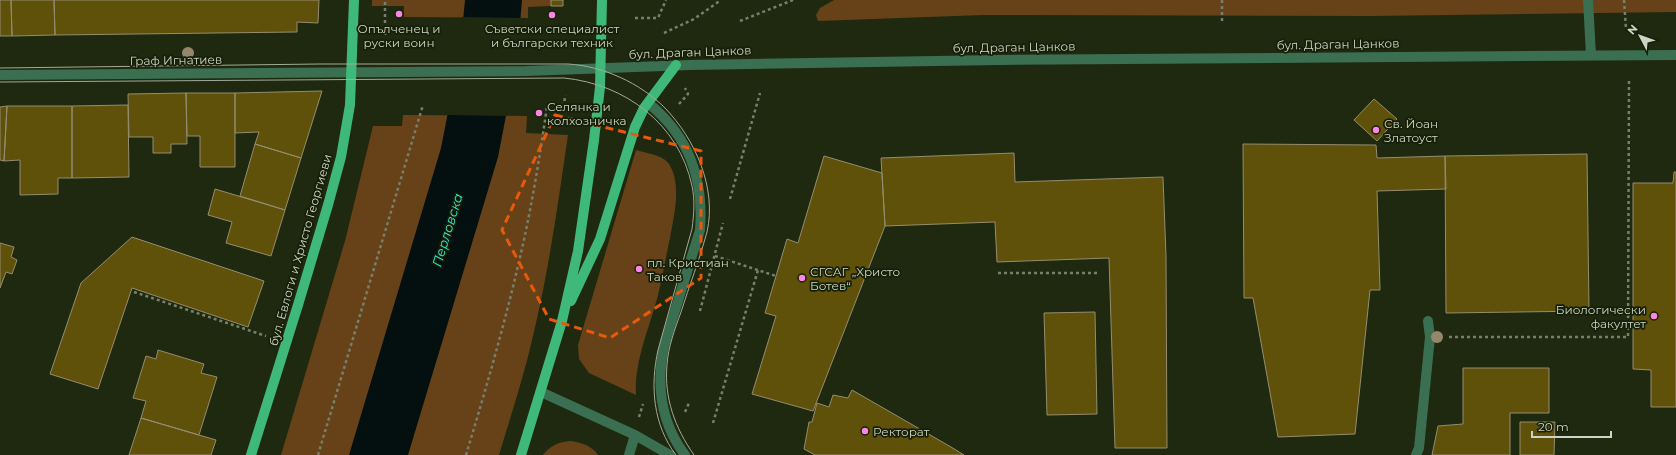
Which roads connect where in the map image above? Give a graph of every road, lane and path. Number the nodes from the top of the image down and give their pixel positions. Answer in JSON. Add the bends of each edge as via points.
{"nodes":[{"id":1,"x":354,"y":0,"type":"edge"},
{"id":2,"x":385,"y":0,"type":"edge"},
{"id":3,"x":602,"y":0,"type":"edge"},
{"id":4,"x":666,"y":0,"type":"edge"},
{"id":5,"x":721,"y":0,"type":"edge"},
{"id":6,"x":793,"y":0,"type":"edge"},
{"id":7,"x":1222,"y":0,"type":"edge"},
{"id":8,"x":1588,"y":0,"type":"edge"},
{"id":9,"x":1624,"y":0,"type":"edge"},
{"id":10,"x":635,"y":18,"type":"dead end"},
{"id":11,"x":740,"y":21,"type":"dead end"},
{"id":12,"x":1222,"y":24,"type":"dead end"},
{"id":13,"x":1626,"y":29,"type":"dead end"},
{"id":14,"x":664,"y":32,"type":"dead end"},
{"id":15,"x":385,"y":35,"type":"dead end"},
{"id":16,"x":1591,"y":55,"type":"junction"},
{"id":17,"x":1676,"y":55,"type":"edge"},
{"id":18,"x":676,"y":65,"type":"junction"},
{"id":19,"x":601,"y":68,"type":"junction"},
{"id":20,"x":352,"y":72,"type":"junction"},
{"id":21,"x":0,"y":75,"type":"edge"},
{"id":22,"x":1629,"y":80,"type":"dead end"},
{"id":23,"x":685,"y":88,"type":"dead end"},
{"id":24,"x":760,"y":93,"type":"dead end"},
{"id":25,"x":565,"y":95,"type":"dead end"},
{"id":26,"x":648,"y":103,"type":"junction"},
{"id":27,"x":679,"y":104,"type":"dead end"},
{"id":28,"x":423,"y":105,"type":"dead end"},
{"id":29,"x":547,"y":106,"type":"dead end"},
{"id":30,"x":564,"y":107,"type":"dead end"},
{"id":31,"x":730,"y":199,"type":"dead end"},
{"id":32,"x":723,"y":223,"type":"dead end"},
{"id":33,"x":714,"y":256,"type":"junction"},
{"id":34,"x":758,"y":270,"type":"junction"},
{"id":35,"x":998,"y":273,"type":"dead end"},
{"id":36,"x":1099,"y":273,"type":"dead end"},
{"id":37,"x":776,"y":276,"type":"dead end"},
{"id":38,"x":134,"y":292,"type":"dead end"},
{"id":39,"x":700,"y":311,"type":"dead end"},
{"id":40,"x":562,"y":321,"type":"junction"},
{"id":41,"x":1428,"y":321,"type":"dead end"},
{"id":42,"x":266,"y":336,"type":"dead end"},
{"id":43,"x":1430,"y":337,"type":"junction"},
{"id":44,"x":541,"y":392,"type":"junction"},
{"id":45,"x":644,"y":400,"type":"dead end"},
{"id":46,"x":689,"y":403,"type":"dead end"},
{"id":47,"x":682,"y":416,"type":"dead end"},
{"id":48,"x":713,"y":423,"type":"dead end"},
{"id":49,"x":635,"y":435,"type":"junction"},
{"id":50,"x":251,"y":455,"type":"edge"},
{"id":51,"x":318,"y":455,"type":"edge"},
{"id":52,"x":466,"y":455,"type":"edge"},
{"id":53,"x":521,"y":455,"type":"edge"},
{"id":54,"x":629,"y":455,"type":"edge"},
{"id":55,"x":670,"y":455,"type":"edge"},
{"id":56,"x":686,"y":455,"type":"edge"},
{"id":57,"x":1416,"y":455,"type":"edge"}],
"edges":[{"from":1,"to":20,"type":"main road","name":"бул. Евлоги и Христо Георгиеви"},
{"from":2,"to":15,"type":"path"},
{"from":3,"to":19,"type":"main road"},
{"from":4,"to":10,"type":"path","via":[[658,18]]},
{"from":5,"to":14,"type":"path","via":[[694,19]]},
{"from":6,"to":11,"type":"path"},
{"from":7,"to":12,"type":"path"},
{"from":8,"to":16,"type":"street"},
{"from":9,"to":13,"type":"path"},
{"from":16,"to":17,"type":"street","name":"бул. Драган Цанков"},
{"from":16,"to":18,"type":"street","name":"бул. Драган Цанков"},
{"from":18,"to":19,"type":"street","name":"бул. Драган Цанков"},
{"from":18,"to":26,"type":"main road"},
{"from":19,"to":20,"type":"street","name":"бул. Драган Цанков"},
{"from":19,"to":40,"type":"main road","via":[[581,230]]},
{"from":20,"to":21,"type":"street","name":"Граф Игнатиев"},
{"from":20,"to":50,"type":"main road","name":"бул. Евлоги и Христо Георгиеви","via":[[350,105],[341,157]]},
{"from":22,"to":43,"type":"path","via":[[1628,337]]},
{"from":23,"to":27,"type":"path","via":[[688,94]]},
{"from":24,"to":31,"type":"path"},
{"from":25,"to":30,"type":"path"},
{"from":26,"to":40,"type":"main road","via":[[627,149],[600,239]]},
{"from":26,"to":56,"type":"street","via":[[668,120],[683,142],[693,162],[702,210],[700,230],[660,366],[664,413],[673,435]]},
{"from":28,"to":51,"type":"path"},
{"from":29,"to":52,"type":"path","via":[[525,235],[504,325]]},
{"from":32,"to":33,"type":"path"},
{"from":33,"to":34,"type":"path"},
{"from":33,"to":39,"type":"path"},
{"from":34,"to":37,"type":"path"},
{"from":34,"to":48,"type":"path"},
{"from":35,"to":36,"type":"path"},
{"from":38,"to":42,"type":"path"},
{"from":40,"to":44,"type":"main road"},
{"from":41,"to":43,"type":"street"},
{"from":43,"to":57,"type":"street","via":[[1419,448]]},
{"from":44,"to":49,"type":"street"},
{"from":44,"to":53,"type":"main road"},
{"from":45,"to":49,"type":"path"},
{"from":46,"to":47,"type":"path"},
{"from":49,"to":54,"type":"street"},
{"from":49,"to":55,"type":"street"}]}
